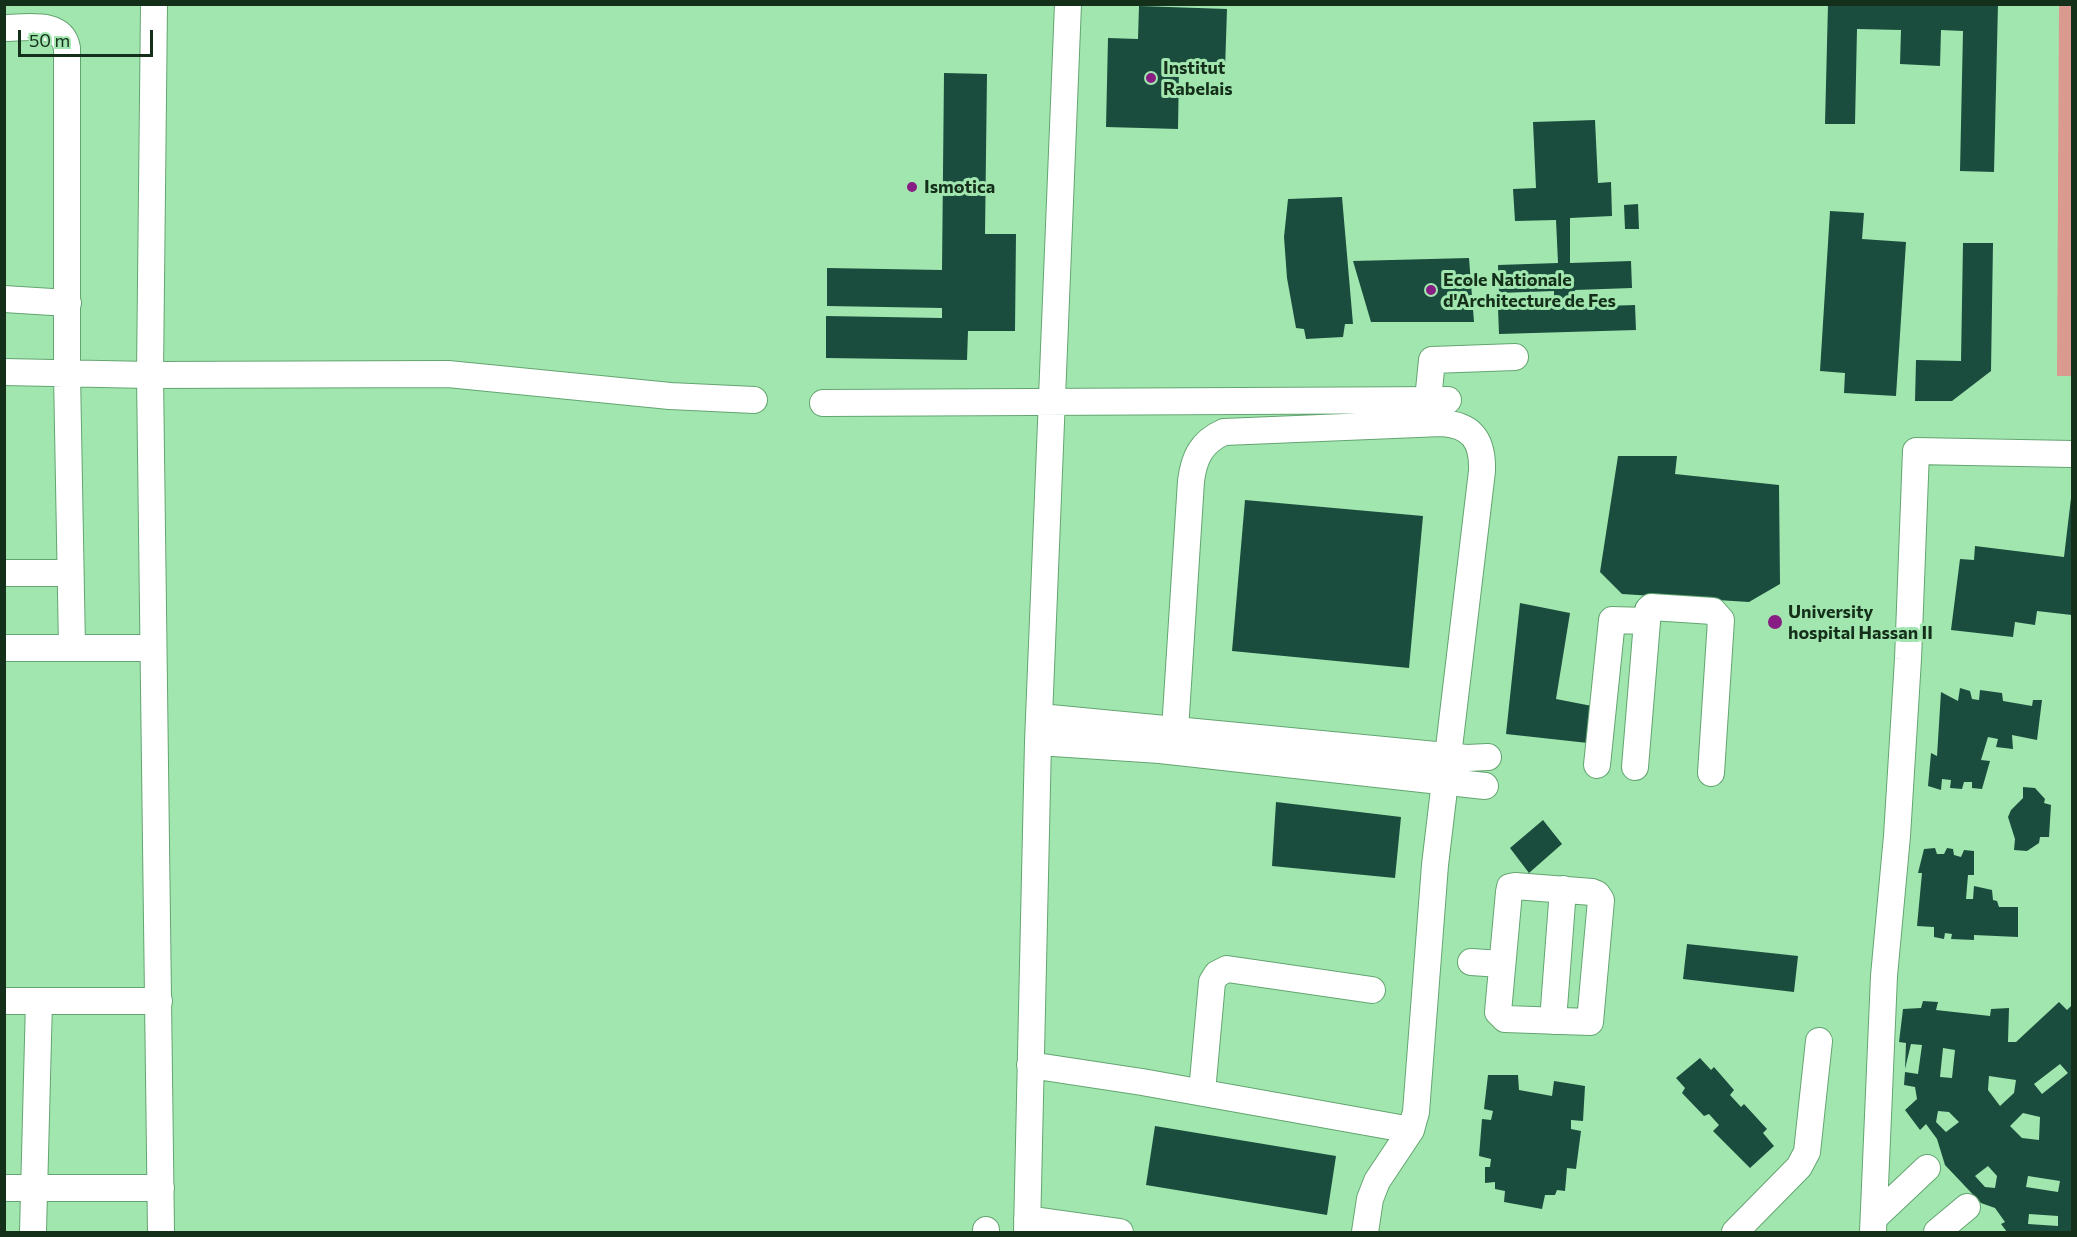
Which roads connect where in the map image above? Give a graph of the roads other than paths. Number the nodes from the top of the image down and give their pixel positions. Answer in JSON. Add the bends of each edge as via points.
{"nodes":[{"id":1,"x":154,"y":4,"type":"edge"},
{"id":2,"x":1068,"y":4,"type":"edge"},
{"id":3,"x":4,"y":28,"type":"edge"},
{"id":4,"x":4,"y":299,"type":"edge"},
{"id":5,"x":68,"y":303,"type":"junction"},
{"id":6,"x":1515,"y":357,"type":"dead end"},
{"id":7,"x":4,"y":372,"type":"edge"},
{"id":8,"x":67,"y":374,"type":"junction"},
{"id":9,"x":150,"y":375,"type":"junction"},
{"id":10,"x":754,"y":400,"type":"dead end"},
{"id":11,"x":823,"y":403,"type":"dead end"},
{"id":12,"x":1052,"y":403,"type":"junction"},
{"id":13,"x":2073,"y":454,"type":"edge"},
{"id":14,"x":4,"y":573,"type":"edge"},
{"id":15,"x":69,"y":573,"type":"junction"},
{"id":16,"x":1646,"y":621,"type":"junction"},
{"id":17,"x":4,"y":648,"type":"edge"},
{"id":18,"x":72,"y":648,"type":"junction"},
{"id":19,"x":152,"y":648,"type":"junction"},
{"id":20,"x":1175,"y":729,"type":"junction"},
{"id":21,"x":1039,"y":730,"type":"junction"},
{"id":22,"x":1145,"y":738,"type":"junction"},
{"id":23,"x":1449,"y":756,"type":"junction"},
{"id":24,"x":1488,"y":757,"type":"dead end"},
{"id":25,"x":1597,"y":765,"type":"dead end"},
{"id":26,"x":1635,"y":767,"type":"dead end"},
{"id":27,"x":1711,"y":773,"type":"dead end"},
{"id":28,"x":1445,"y":782,"type":"junction"},
{"id":29,"x":1485,"y":786,"type":"dead end"},
{"id":30,"x":1563,"y":889,"type":"junction"},
{"id":31,"x":1471,"y":963,"type":"dead end"},
{"id":32,"x":1502,"y":964,"type":"junction"},
{"id":33,"x":1372,"y":990,"type":"dead end"},
{"id":34,"x":4,"y":1001,"type":"edge"},
{"id":35,"x":39,"y":1001,"type":"junction"},
{"id":36,"x":159,"y":1001,"type":"junction"},
{"id":37,"x":1553,"y":1021,"type":"junction"},
{"id":38,"x":1819,"y":1041,"type":"dead end"},
{"id":39,"x":1030,"y":1065,"type":"junction"},
{"id":40,"x":1202,"y":1092,"type":"junction"},
{"id":41,"x":1411,"y":1130,"type":"junction"},
{"id":42,"x":1927,"y":1168,"type":"dead end"},
{"id":43,"x":4,"y":1188,"type":"edge"},
{"id":44,"x":35,"y":1188,"type":"junction"},
{"id":45,"x":160,"y":1188,"type":"junction"},
{"id":46,"x":1967,"y":1207,"type":"dead end"},
{"id":47,"x":1874,"y":1225,"type":"edge"},
{"id":48,"x":1027,"y":1226,"type":"edge"},
{"id":49,"x":33,"y":1233,"type":"edge"},
{"id":50,"x":161,"y":1233,"type":"edge"},
{"id":51,"x":1120,"y":1233,"type":"edge"},
{"id":52,"x":1365,"y":1233,"type":"edge"},
{"id":53,"x":1735,"y":1233,"type":"edge"},
{"id":54,"x":1937,"y":1233,"type":"edge"}],
"edges":[{"from":1,"to":9,"type":"street"},
{"from":2,"to":12,"type":"street"},
{"from":3,"to":5,"type":"street","via":[[54,30],[65,40]]},
{"from":4,"to":5,"type":"street"},
{"from":5,"to":8,"type":"street"},
{"from":6,"to":12,"type":"street","via":[[1432,360],[1438,400]]},
{"from":7,"to":8,"type":"street"},
{"from":8,"to":9,"type":"street"},
{"from":8,"to":15,"type":"street"},
{"from":9,"to":10,"type":"street","via":[[448,374],[670,396]]},
{"from":9,"to":19,"type":"street"},
{"from":11,"to":12,"type":"street"},
{"from":12,"to":21,"type":"street"},
{"from":13,"to":47,"type":"street","via":[[1916,451],[1908,659],[1884,976]]},
{"from":14,"to":15,"type":"street"},
{"from":15,"to":18,"type":"street"},
{"from":16,"to":25,"type":"street","via":[[1612,620]]},
{"from":16,"to":26,"type":"street"},
{"from":16,"to":27,"type":"street","via":[[1651,607],[1713,611],[1721,620]]},
{"from":17,"to":18,"type":"street"},
{"from":18,"to":19,"type":"street"},
{"from":19,"to":36,"type":"street"},
{"from":20,"to":22,"type":"street"},
{"from":20,"to":23,"type":"street"},
{"from":20,"to":23,"type":"street","via":[[1191,481],[1193,464],[1202,447],[1224,432],[1456,424],[1476,438],[1482,462]]},
{"from":21,"to":22,"type":"street"},
{"from":21,"to":39,"type":"street"},
{"from":22,"to":28,"type":"street"},
{"from":23,"to":24,"type":"street"},
{"from":23,"to":28,"type":"street"},
{"from":28,"to":29,"type":"street"},
{"from":28,"to":41,"type":"street","via":[[1418,1092]]},
{"from":30,"to":32,"type":"street","via":[[1510,887]]},
{"from":30,"to":37,"type":"street"},
{"from":30,"to":37,"type":"street","via":[[1592,892],[1601,900],[1592,1019],[1586,1023]]},
{"from":31,"to":32,"type":"street"},
{"from":32,"to":37,"type":"street","via":[[1500,1016]]},
{"from":33,"to":40,"type":"street","via":[[1227,969],[1217,974],[1212,982]]},
{"from":34,"to":35,"type":"street"},
{"from":35,"to":36,"type":"street"},
{"from":35,"to":44,"type":"street"},
{"from":36,"to":45,"type":"street"},
{"from":38,"to":53,"type":"street","via":[[1807,1152],[1799,1167]]},
{"from":39,"to":40,"type":"street"},
{"from":39,"to":48,"type":"street"},
{"from":40,"to":41,"type":"street"},
{"from":41,"to":52,"type":"street","via":[[1377,1182]]},
{"from":42,"to":47,"type":"street"},
{"from":43,"to":44,"type":"street"},
{"from":44,"to":45,"type":"street"},
{"from":44,"to":49,"type":"street"},
{"from":45,"to":50,"type":"street"},
{"from":46,"to":54,"type":"street"},
{"from":48,"to":51,"type":"street"}]}
